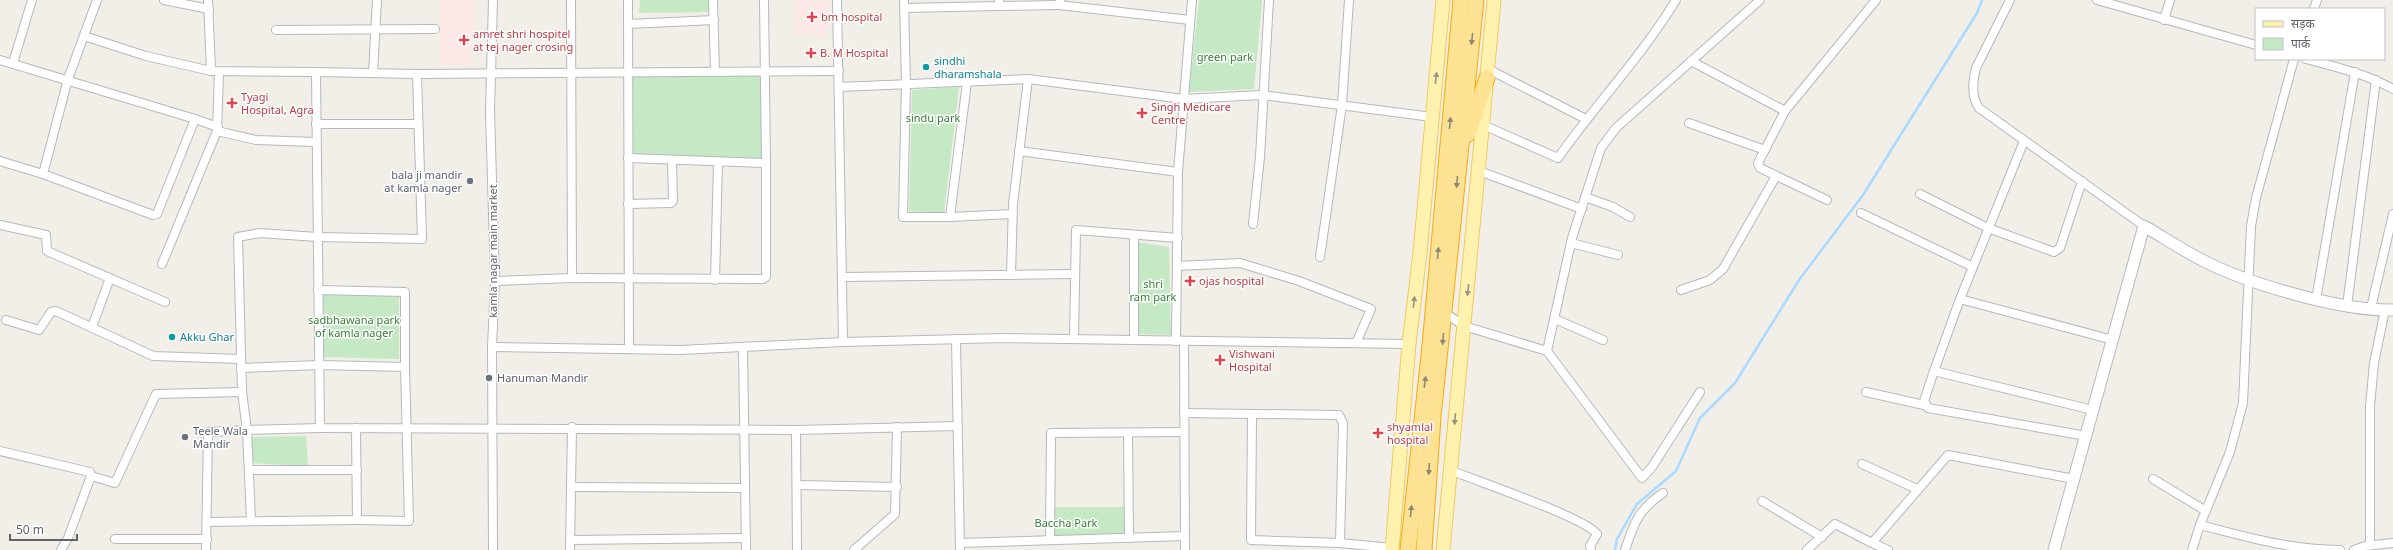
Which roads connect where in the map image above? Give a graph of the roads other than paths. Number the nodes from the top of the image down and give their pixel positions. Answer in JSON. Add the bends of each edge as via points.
{"nodes":[{"id":1,"x":32,"y":0,"type":"edge"},
{"id":2,"x":97,"y":0,"type":"edge"},
{"id":3,"x":164,"y":0,"type":"edge"},
{"id":4,"x":208,"y":0,"type":"edge"},
{"id":5,"x":376,"y":0,"type":"edge"},
{"id":6,"x":493,"y":0,"type":"edge"},
{"id":7,"x":571,"y":0,"type":"edge"},
{"id":8,"x":628,"y":0,"type":"edge"},
{"id":9,"x":713,"y":0,"type":"edge"},
{"id":10,"x":764,"y":0,"type":"edge"},
{"id":11,"x":837,"y":0,"type":"edge"},
{"id":12,"x":1192,"y":0,"type":"edge"},
{"id":13,"x":1269,"y":0,"type":"edge"},
{"id":14,"x":1349,"y":0,"type":"edge"},
{"id":15,"x":1443,"y":0,"type":"edge"},
{"id":16,"x":1451,"y":0,"type":"edge"},
{"id":17,"x":1461,"y":0,"type":"edge"},
{"id":18,"x":1476,"y":0,"type":"edge"},
{"id":19,"x":1494,"y":0,"type":"edge"},
{"id":20,"x":1676,"y":0,"type":"edge"},
{"id":21,"x":1760,"y":0,"type":"edge"},
{"id":22,"x":1876,"y":0,"type":"edge"},
{"id":23,"x":2010,"y":0,"type":"edge"},
{"id":24,"x":2097,"y":0,"type":"edge"},
{"id":25,"x":2170,"y":0,"type":"edge"},
{"id":26,"x":999,"y":3,"type":"edge"},
{"id":27,"x":1059,"y":3,"type":"edge"},
{"id":28,"x":904,"y":4,"type":"edge"},
{"id":29,"x":209,"y":9,"type":"junction"},
{"id":30,"x":714,"y":20,"type":"junction"},
{"id":31,"x":1190,"y":20,"type":"junction"},
{"id":32,"x":2164,"y":20,"type":"junction"},
{"id":33,"x":628,"y":24,"type":"junction"},
{"id":34,"x":435,"y":29,"type":"dead end"},
{"id":35,"x":276,"y":30,"type":"dead end"},
{"id":36,"x":374,"y":31,"type":"junction"},
{"id":37,"x":84,"y":36,"type":"junction"},
{"id":38,"x":2255,"y":45,"type":"edge"},
{"id":39,"x":1456,"y":58,"type":"junction"},
{"id":40,"x":0,"y":60,"type":"edge"},
{"id":41,"x":2294,"y":60,"type":"edge"},
{"id":42,"x":2310,"y":60,"type":"edge"},
{"id":43,"x":1691,"y":62,"type":"junction"},
{"id":44,"x":13,"y":63,"type":"junction"},
{"id":45,"x":210,"y":71,"type":"junction"},
{"id":46,"x":764,"y":71,"type":"junction"},
{"id":47,"x":839,"y":71,"type":"junction"},
{"id":48,"x":316,"y":72,"type":"junction"},
{"id":49,"x":628,"y":72,"type":"junction"},
{"id":50,"x":715,"y":72,"type":"junction"},
{"id":51,"x":2355,"y":72,"type":"junction"},
{"id":52,"x":219,"y":73,"type":"junction"},
{"id":53,"x":373,"y":73,"type":"junction"},
{"id":54,"x":492,"y":73,"type":"junction"},
{"id":55,"x":572,"y":73,"type":"junction"},
{"id":56,"x":417,"y":74,"type":"junction"},
{"id":57,"x":1488,"y":74,"type":"junction"},
{"id":58,"x":68,"y":80,"type":"junction"},
{"id":59,"x":1028,"y":80,"type":"junction"},
{"id":60,"x":2376,"y":80,"type":"junction"},
{"id":61,"x":967,"y":82,"type":"junction"},
{"id":62,"x":906,"y":84,"type":"junction"},
{"id":63,"x":839,"y":87,"type":"junction"},
{"id":64,"x":2393,"y":89,"type":"edge"},
{"id":65,"x":1262,"y":95,"type":"junction"},
{"id":66,"x":1184,"y":99,"type":"junction"},
{"id":67,"x":1342,"y":105,"type":"junction"},
{"id":68,"x":1785,"y":111,"type":"junction"},
{"id":69,"x":1432,"y":116,"type":"junction"},
{"id":70,"x":195,"y":119,"type":"junction"},
{"id":71,"x":1586,"y":119,"type":"junction"},
{"id":72,"x":1689,"y":123,"type":"dead end"},
{"id":73,"x":316,"y":124,"type":"junction"},
{"id":74,"x":418,"y":124,"type":"junction"},
{"id":75,"x":1483,"y":124,"type":"junction"},
{"id":76,"x":218,"y":129,"type":"junction"},
{"id":77,"x":2024,"y":141,"type":"junction"},
{"id":78,"x":316,"y":142,"type":"junction"},
{"id":79,"x":1765,"y":150,"type":"junction"},
{"id":80,"x":1019,"y":151,"type":"junction"},
{"id":81,"x":1460,"y":156,"type":"junction"},
{"id":82,"x":628,"y":158,"type":"junction"},
{"id":83,"x":0,"y":160,"type":"edge"},
{"id":84,"x":672,"y":160,"type":"junction"},
{"id":85,"x":718,"y":162,"type":"junction"},
{"id":86,"x":766,"y":164,"type":"junction"},
{"id":87,"x":1479,"y":171,"type":"junction"},
{"id":88,"x":1178,"y":172,"type":"junction"},
{"id":89,"x":43,"y":174,"type":"junction"},
{"id":90,"x":1776,"y":176,"type":"junction"},
{"id":91,"x":2082,"y":181,"type":"junction"},
{"id":92,"x":1920,"y":194,"type":"dead end"},
{"id":93,"x":1585,"y":197,"type":"junction"},
{"id":94,"x":1827,"y":200,"type":"dead end"},
{"id":95,"x":628,"y":204,"type":"junction"},
{"id":96,"x":1582,"y":208,"type":"junction"},
{"id":97,"x":1861,"y":213,"type":"dead end"},
{"id":98,"x":1012,"y":214,"type":"junction"},
{"id":99,"x":2393,"y":214,"type":"edge"},
{"id":100,"x":950,"y":216,"type":"junction"},
{"id":101,"x":1630,"y":217,"type":"dead end"},
{"id":102,"x":1254,"y":224,"type":"dead end"},
{"id":103,"x":0,"y":225,"type":"edge"},
{"id":104,"x":2144,"y":226,"type":"junction"},
{"id":105,"x":1988,"y":228,"type":"junction"},
{"id":106,"x":1134,"y":235,"type":"junction"},
{"id":107,"x":318,"y":237,"type":"junction"},
{"id":108,"x":1178,"y":238,"type":"junction"},
{"id":109,"x":1571,"y":244,"type":"junction"},
{"id":110,"x":1618,"y":255,"type":"dead end"},
{"id":111,"x":1320,"y":257,"type":"dead end"},
{"id":112,"x":162,"y":264,"type":"dead end"},
{"id":113,"x":1177,"y":266,"type":"junction"},
{"id":114,"x":1973,"y":267,"type":"junction"},
{"id":115,"x":1075,"y":274,"type":"junction"},
{"id":116,"x":1011,"y":275,"type":"junction"},
{"id":117,"x":843,"y":277,"type":"junction"},
{"id":118,"x":110,"y":278,"type":"junction"},
{"id":119,"x":572,"y":278,"type":"junction"},
{"id":120,"x":628,"y":279,"type":"junction"},
{"id":121,"x":715,"y":280,"type":"junction"},
{"id":122,"x":2249,"y":280,"type":"junction"},
{"id":123,"x":495,"y":281,"type":"junction"},
{"id":124,"x":318,"y":290,"type":"junction"},
{"id":125,"x":1681,"y":290,"type":"dead end"},
{"id":126,"x":1960,"y":299,"type":"junction"},
{"id":127,"x":2316,"y":300,"type":"junction"},
{"id":128,"x":165,"y":302,"type":"dead end"},
{"id":129,"x":2347,"y":306,"type":"junction"},
{"id":130,"x":2371,"y":308,"type":"junction"},
{"id":131,"x":2389,"y":310,"type":"edge"},
{"id":132,"x":1445,"y":313,"type":"junction"},
{"id":133,"x":1555,"y":319,"type":"junction"},
{"id":134,"x":6,"y":320,"type":"dead end"},
{"id":135,"x":1464,"y":326,"type":"junction"},
{"id":136,"x":92,"y":327,"type":"junction"},
{"id":137,"x":956,"y":339,"type":"junction"},
{"id":138,"x":1074,"y":339,"type":"junction"},
{"id":139,"x":1134,"y":340,"type":"junction"},
{"id":140,"x":1603,"y":340,"type":"dead end"},
{"id":141,"x":2113,"y":340,"type":"junction"},
{"id":142,"x":1180,"y":341,"type":"junction"},
{"id":143,"x":843,"y":342,"type":"junction"},
{"id":144,"x":1356,"y":343,"type":"junction"},
{"id":145,"x":1409,"y":344,"type":"junction"},
{"id":146,"x":492,"y":346,"type":"junction"},
{"id":147,"x":743,"y":347,"type":"junction"},
{"id":148,"x":629,"y":350,"type":"junction"},
{"id":149,"x":1547,"y":351,"type":"junction"},
{"id":150,"x":241,"y":359,"type":"junction"},
{"id":151,"x":319,"y":365,"type":"junction"},
{"id":152,"x":405,"y":367,"type":"junction"},
{"id":153,"x":241,"y":368,"type":"junction"},
{"id":154,"x":1934,"y":371,"type":"junction"},
{"id":155,"x":242,"y":392,"type":"junction"},
{"id":156,"x":1700,"y":392,"type":"dead end"},
{"id":157,"x":1866,"y":392,"type":"dead end"},
{"id":158,"x":1924,"y":405,"type":"junction"},
{"id":159,"x":2093,"y":410,"type":"junction"},
{"id":160,"x":1184,"y":412,"type":"junction"},
{"id":161,"x":1252,"y":415,"type":"junction"},
{"id":162,"x":958,"y":426,"type":"junction"},
{"id":163,"x":572,"y":427,"type":"junction"},
{"id":164,"x":897,"y":427,"type":"junction"},
{"id":165,"x":320,"y":428,"type":"junction"},
{"id":166,"x":356,"y":428,"type":"junction"},
{"id":167,"x":745,"y":428,"type":"junction"},
{"id":168,"x":406,"y":429,"type":"junction"},
{"id":169,"x":247,"y":430,"type":"junction"},
{"id":170,"x":493,"y":430,"type":"junction"},
{"id":171,"x":796,"y":430,"type":"junction"},
{"id":172,"x":1184,"y":432,"type":"junction"},
{"id":173,"x":1128,"y":433,"type":"junction"},
{"id":174,"x":2086,"y":436,"type":"junction"},
{"id":175,"x":0,"y":451,"type":"edge"},
{"id":176,"x":1862,"y":464,"type":"dead end"},
{"id":177,"x":250,"y":470,"type":"junction"},
{"id":178,"x":357,"y":470,"type":"junction"},
{"id":179,"x":1450,"y":470,"type":"junction"},
{"id":180,"x":91,"y":476,"type":"junction"},
{"id":181,"x":2074,"y":479,"type":"junction"},
{"id":182,"x":2154,"y":479,"type":"dead end"},
{"id":183,"x":797,"y":485,"type":"junction"},
{"id":184,"x":571,"y":487,"type":"junction"},
{"id":185,"x":897,"y":487,"type":"junction"},
{"id":186,"x":745,"y":488,"type":"junction"},
{"id":187,"x":1917,"y":489,"type":"junction"},
{"id":188,"x":1663,"y":493,"type":"dead end"},
{"id":189,"x":1762,"y":501,"type":"dead end"},
{"id":190,"x":2206,"y":512,"type":"junction"},
{"id":191,"x":252,"y":520,"type":"junction"},
{"id":192,"x":357,"y":520,"type":"junction"},
{"id":193,"x":207,"y":522,"type":"junction"},
{"id":194,"x":2200,"y":525,"type":"junction"},
{"id":195,"x":1185,"y":536,"type":"junction"},
{"id":196,"x":1822,"y":537,"type":"junction"},
{"id":197,"x":746,"y":538,"type":"junction"},
{"id":198,"x":1129,"y":538,"type":"junction"},
{"id":199,"x":115,"y":539,"type":"dead end"},
{"id":200,"x":207,"y":539,"type":"junction"},
{"id":201,"x":570,"y":540,"type":"junction"},
{"id":202,"x":1050,"y":540,"type":"junction"},
{"id":203,"x":1340,"y":543,"type":"junction"},
{"id":204,"x":1872,"y":543,"type":"junction"},
{"id":205,"x":2393,"y":543,"type":"edge"},
{"id":206,"x":2370,"y":545,"type":"junction"},
{"id":207,"x":960,"y":546,"type":"edge"},
{"id":208,"x":1392,"y":549,"type":"edge"},
{"id":209,"x":61,"y":550,"type":"edge"},
{"id":210,"x":206,"y":550,"type":"edge"},
{"id":211,"x":494,"y":550,"type":"edge"},
{"id":212,"x":570,"y":550,"type":"edge"},
{"id":213,"x":746,"y":550,"type":"edge"},
{"id":214,"x":797,"y":550,"type":"edge"},
{"id":215,"x":854,"y":550,"type":"edge"},
{"id":216,"x":1185,"y":550,"type":"edge"},
{"id":217,"x":1408,"y":550,"type":"edge"},
{"id":218,"x":1424,"y":550,"type":"edge"},
{"id":219,"x":1444,"y":550,"type":"edge"},
{"id":220,"x":1591,"y":550,"type":"edge"},
{"id":221,"x":1625,"y":550,"type":"edge"},
{"id":222,"x":1807,"y":550,"type":"edge"},
{"id":223,"x":1888,"y":550,"type":"edge"},
{"id":224,"x":2054,"y":550,"type":"edge"},
{"id":225,"x":2192,"y":550,"type":"edge"},
{"id":226,"x":2340,"y":550,"type":"edge"},
{"id":227,"x":2354,"y":550,"type":"edge"}],
"edges":[{"from":1,"to":44,"type":"street"},
{"from":2,"to":37,"type":"street"},
{"from":3,"to":29,"type":"street"},
{"from":4,"to":29,"type":"street"},
{"from":5,"to":36,"type":"street"},
{"from":6,"to":54,"type":"street","name":"kamla nagar main market"},
{"from":7,"to":55,"type":"street"},
{"from":8,"to":33,"type":"street"},
{"from":9,"to":30,"type":"street"},
{"from":10,"to":46,"type":"street"},
{"from":11,"to":47,"type":"street"},
{"from":12,"to":31,"type":"street"},
{"from":13,"to":65,"type":"street"},
{"from":14,"to":67,"type":"street"},
{"from":69,"to":15,"type":"main road","one_way":true},
{"from":16,"to":39,"type":"highway"},
{"from":17,"to":39,"type":"highway"},
{"from":18,"to":81,"type":"highway","one_way":true},
{"from":19,"to":57,"type":"main road"},
{"from":20,"to":71,"type":"street","via":[[1654,37]]},
{"from":21,"to":43,"type":"street"},
{"from":22,"to":68,"type":"street"},
{"from":23,"to":77,"type":"street","via":[[1976,68],[1974,96],[1979,108]]},
{"from":24,"to":32,"type":"street"},
{"from":25,"to":32,"type":"street"},
{"from":26,"to":27,"type":"street"},
{"from":26,"to":28,"type":"street"},
{"from":27,"to":31,"type":"street"},
{"from":28,"to":62,"type":"street"},
{"from":29,"to":45,"type":"street"},
{"from":30,"to":33,"type":"street"},
{"from":30,"to":50,"type":"street"},
{"from":31,"to":66,"type":"street"},
{"from":32,"to":38,"type":"street"},
{"from":33,"to":49,"type":"street"},
{"from":34,"to":36,"type":"street"},
{"from":35,"to":36,"type":"street"},
{"from":36,"to":53,"type":"street"},
{"from":37,"to":45,"type":"street","via":[[146,56]]},
{"from":37,"to":58,"type":"street"},
{"from":217,"to":39,"type":"highway","one_way":true,"via":[[1430,346]]},
{"from":40,"to":44,"type":"street"},
{"from":41,"to":122,"type":"street","via":[[2256,198],[2251,226]]},
{"from":42,"to":51,"type":"street"},
{"from":43,"to":68,"type":"street"},
{"from":43,"to":93,"type":"street","via":[[1610,135],[1601,148]]},
{"from":44,"to":58,"type":"street"},
{"from":45,"to":52,"type":"street"},
{"from":46,"to":47,"type":"street"},
{"from":46,"to":50,"type":"street"},
{"from":46,"to":86,"type":"street"},
{"from":47,"to":63,"type":"street"},
{"from":48,"to":52,"type":"street"},
{"from":48,"to":53,"type":"street"},
{"from":48,"to":73,"type":"street"},
{"from":49,"to":50,"type":"street"},
{"from":49,"to":55,"type":"street"},
{"from":49,"to":82,"type":"street"},
{"from":51,"to":60,"type":"street"},
{"from":51,"to":127,"type":"street"},
{"from":52,"to":76,"type":"street"},
{"from":53,"to":56,"type":"street"},
{"from":54,"to":55,"type":"street"},
{"from":54,"to":56,"type":"street"},
{"from":54,"to":123,"type":"street","name":"kamla nagar main market","via":[[490,112]]},
{"from":55,"to":119,"type":"street"},
{"from":56,"to":74,"type":"street"},
{"from":57,"to":71,"type":"street"},
{"from":57,"to":75,"type":"main road"},
{"from":57,"to":81,"type":"highway"},
{"from":58,"to":70,"type":"street"},
{"from":58,"to":89,"type":"street"},
{"from":59,"to":61,"type":"street"},
{"from":59,"to":66,"type":"street"},
{"from":59,"to":80,"type":"street"},
{"from":60,"to":64,"type":"street"},
{"from":60,"to":129,"type":"street"},
{"from":61,"to":62,"type":"street"},
{"from":61,"to":100,"type":"street"},
{"from":62,"to":63,"type":"street"},
{"from":62,"to":100,"type":"street","via":[[902,214],[906,218]]},
{"from":63,"to":117,"type":"street"},
{"from":65,"to":66,"type":"street"},
{"from":65,"to":67,"type":"street"},
{"from":65,"to":102,"type":"street"},
{"from":66,"to":88,"type":"street"},
{"from":67,"to":69,"type":"street"},
{"from":67,"to":111,"type":"street"},
{"from":68,"to":79,"type":"street"},
{"from":145,"to":69,"type":"main road","one_way":true},
{"from":70,"to":76,"type":"street"},
{"from":70,"to":89,"type":"street","via":[[157,214],[153,215]]},
{"from":71,"to":75,"type":"street","via":[[1556,158]]},
{"from":72,"to":79,"type":"street"},
{"from":73,"to":74,"type":"street"},
{"from":73,"to":78,"type":"street"},
{"from":74,"to":107,"type":"street","via":[[422,239]]},
{"from":75,"to":87,"type":"main road"},
{"from":76,"to":78,"type":"street","via":[[256,140]]},
{"from":76,"to":112,"type":"street"},
{"from":77,"to":91,"type":"street"},
{"from":77,"to":105,"type":"street"},
{"from":78,"to":107,"type":"street"},
{"from":79,"to":90,"type":"street","via":[[1758,165]]},
{"from":80,"to":88,"type":"street"},
{"from":80,"to":98,"type":"street"},
{"from":81,"to":132,"type":"highway","one_way":true},
{"from":82,"to":84,"type":"street"},
{"from":82,"to":95,"type":"street"},
{"from":83,"to":89,"type":"street"},
{"from":84,"to":85,"type":"street"},
{"from":84,"to":95,"type":"street","via":[[671,204]]},
{"from":85,"to":86,"type":"street"},
{"from":85,"to":121,"type":"street"},
{"from":86,"to":121,"type":"street","via":[[766,277]]},
{"from":87,"to":96,"type":"street"},
{"from":87,"to":135,"type":"main road","one_way":true},
{"from":88,"to":108,"type":"street"},
{"from":90,"to":94,"type":"street"},
{"from":90,"to":125,"type":"street","via":[[1723,269],[1710,280]]},
{"from":91,"to":104,"type":"street"},
{"from":91,"to":105,"type":"street","via":[[2058,251],[2054,252]]},
{"from":92,"to":105,"type":"street"},
{"from":93,"to":96,"type":"street"},
{"from":93,"to":101,"type":"street","via":[[1613,207]]},
{"from":95,"to":120,"type":"street"},
{"from":96,"to":109,"type":"street"},
{"from":97,"to":114,"type":"street"},
{"from":98,"to":100,"type":"street"},
{"from":98,"to":116,"type":"street"},
{"from":99,"to":130,"type":"street"},
{"from":103,"to":118,"type":"street","via":[[46,235],[46,250]]},
{"from":104,"to":122,"type":"street","via":[[2202,260]]},
{"from":104,"to":141,"type":"street"},
{"from":105,"to":114,"type":"street"},
{"from":106,"to":108,"type":"street"},
{"from":106,"to":115,"type":"street","via":[[1076,230]]},
{"from":106,"to":139,"type":"street"},
{"from":107,"to":124,"type":"street"},
{"from":107,"to":150,"type":"street","via":[[260,233],[239,236]]},
{"from":108,"to":113,"type":"street"},
{"from":109,"to":110,"type":"street"},
{"from":109,"to":133,"type":"street"},
{"from":113,"to":142,"type":"street"},
{"from":113,"to":144,"type":"street","via":[[1234,262],[1299,280],[1371,309]]},
{"from":114,"to":126,"type":"street"},
{"from":115,"to":116,"type":"street"},
{"from":115,"to":138,"type":"street"},
{"from":116,"to":117,"type":"street"},
{"from":117,"to":143,"type":"street"},
{"from":118,"to":128,"type":"street"},
{"from":118,"to":136,"type":"street"},
{"from":119,"to":120,"type":"street"},
{"from":119,"to":123,"type":"street"},
{"from":120,"to":121,"type":"street"},
{"from":120,"to":148,"type":"street"},
{"from":122,"to":127,"type":"street"},
{"from":122,"to":190,"type":"street","via":[[2243,403],[2230,452]]},
{"from":123,"to":146,"type":"street","name":"kamla nagar main market"},
{"from":124,"to":151,"type":"street"},
{"from":124,"to":152,"type":"street","via":[[405,292]]},
{"from":126,"to":141,"type":"street"},
{"from":126,"to":154,"type":"street"},
{"from":127,"to":129,"type":"street"},
{"from":129,"to":130,"type":"street"},
{"from":130,"to":131,"type":"street"},
{"from":131,"to":206,"type":"street","via":[[2374,363],[2370,406]]},
{"from":132,"to":135,"type":"street"},
{"from":132,"to":218,"type":"highway","one_way":true,"via":[[1433,417]]},
{"from":133,"to":140,"type":"street"},
{"from":133,"to":149,"type":"street"},
{"from":134,"to":136,"type":"street","via":[[39,330],[51,312],[56,311]]},
{"from":135,"to":149,"type":"street"},
{"from":135,"to":179,"type":"main road","one_way":true},
{"from":136,"to":150,"type":"street","via":[[155,356]]},
{"from":137,"to":138,"type":"street"},
{"from":137,"to":143,"type":"street"},
{"from":137,"to":162,"type":"street"},
{"from":138,"to":139,"type":"street"},
{"from":139,"to":142,"type":"street"},
{"from":141,"to":159,"type":"street"},
{"from":142,"to":144,"type":"street"},
{"from":142,"to":160,"type":"street"},
{"from":143,"to":147,"type":"street"},
{"from":144,"to":145,"type":"street"},
{"from":145,"to":208,"type":"main road"},
{"from":146,"to":148,"type":"street"},
{"from":146,"to":170,"type":"street","name":"kamla nagar main market"},
{"from":147,"to":148,"type":"street"},
{"from":147,"to":167,"type":"street"},
{"from":149,"to":156,"type":"street","via":[[1642,478],[1652,467]]},
{"from":150,"to":153,"type":"street"},
{"from":151,"to":152,"type":"street"},
{"from":151,"to":153,"type":"street"},
{"from":151,"to":165,"type":"street"},
{"from":152,"to":168,"type":"street"},
{"from":153,"to":155,"type":"street"},
{"from":154,"to":158,"type":"street"},
{"from":154,"to":159,"type":"street"},
{"from":155,"to":169,"type":"street"},
{"from":155,"to":180,"type":"street","via":[[156,394],[115,483]]},
{"from":157,"to":158,"type":"street"},
{"from":158,"to":174,"type":"street","via":[[1928,408]]},
{"from":159,"to":174,"type":"street"},
{"from":160,"to":161,"type":"street"},
{"from":160,"to":172,"type":"street"},
{"from":161,"to":203,"type":"street","via":[[1251,540]]},
{"from":161,"to":203,"type":"street","via":[[1339,415],[1342,418]]},
{"from":162,"to":164,"type":"street"},
{"from":162,"to":207,"type":"street"},
{"from":163,"to":167,"type":"street"},
{"from":163,"to":170,"type":"street"},
{"from":163,"to":184,"type":"street"},
{"from":164,"to":171,"type":"street"},
{"from":164,"to":185,"type":"street"},
{"from":165,"to":166,"type":"street"},
{"from":165,"to":169,"type":"street"},
{"from":166,"to":168,"type":"street"},
{"from":166,"to":178,"type":"street"},
{"from":167,"to":171,"type":"street"},
{"from":167,"to":186,"type":"street"},
{"from":168,"to":170,"type":"street"},
{"from":168,"to":192,"type":"street","via":[[409,521]]},
{"from":169,"to":177,"type":"street"},
{"from":169,"to":193,"type":"street","via":[[208,432]]},
{"from":170,"to":211,"type":"street","name":"kamla nagar main market"},
{"from":171,"to":183,"type":"street"},
{"from":172,"to":173,"type":"street"},
{"from":172,"to":195,"type":"street"},
{"from":173,"to":198,"type":"street"},
{"from":173,"to":202,"type":"street","via":[[1051,433]]},
{"from":174,"to":181,"type":"street"},
{"from":175,"to":180,"type":"street","via":[[90,472]]},
{"from":176,"to":187,"type":"street"},
{"from":177,"to":178,"type":"street"},
{"from":177,"to":191,"type":"street"},
{"from":178,"to":192,"type":"street"},
{"from":179,"to":219,"type":"main road"},
{"from":179,"to":220,"type":"street","via":[[1583,525],[1596,533],[1590,546]]},
{"from":180,"to":209,"type":"street"},
{"from":181,"to":187,"type":"street","via":[[1952,454],[1945,456]]},
{"from":181,"to":224,"type":"street"},
{"from":182,"to":190,"type":"street"},
{"from":183,"to":185,"type":"street"},
{"from":183,"to":214,"type":"street"},
{"from":184,"to":186,"type":"street"},
{"from":184,"to":201,"type":"street"},
{"from":185,"to":215,"type":"street","via":[[895,515]]},
{"from":186,"to":197,"type":"street"},
{"from":187,"to":204,"type":"street"},
{"from":188,"to":221,"type":"street","via":[[1652,500],[1635,520]]},
{"from":189,"to":196,"type":"street"},
{"from":190,"to":194,"type":"street"},
{"from":191,"to":192,"type":"street"},
{"from":191,"to":193,"type":"street"},
{"from":193,"to":200,"type":"street"},
{"from":194,"to":225,"type":"street"},
{"from":194,"to":226,"type":"street","via":[[2308,550]]},
{"from":195,"to":198,"type":"street"},
{"from":195,"to":216,"type":"street"},
{"from":196,"to":204,"type":"street","via":[[1835,524]]},
{"from":196,"to":222,"type":"street"},
{"from":197,"to":201,"type":"street"},
{"from":197,"to":213,"type":"street"},
{"from":198,"to":202,"type":"street"},
{"from":199,"to":200,"type":"street"},
{"from":200,"to":210,"type":"street"},
{"from":201,"to":212,"type":"street"},
{"from":202,"to":207,"type":"street"},
{"from":203,"to":208,"type":"street"},
{"from":204,"to":223,"type":"street"},
{"from":205,"to":206,"type":"street"},
{"from":206,"to":227,"type":"street"}]}
